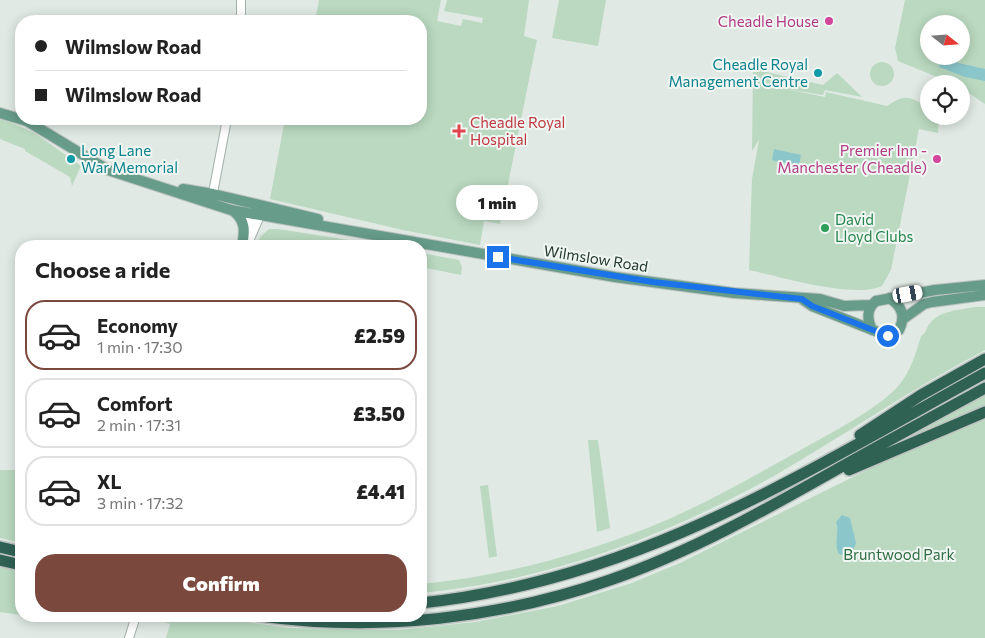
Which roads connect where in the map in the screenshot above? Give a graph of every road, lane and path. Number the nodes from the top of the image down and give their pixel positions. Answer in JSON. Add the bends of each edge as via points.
{"nodes":[{"id":1,"x":241,"y":0,"type":"edge"},
{"id":2,"x":241,"y":15,"type":"edge"},
{"id":3,"x":0,"y":113,"type":"edge"},
{"id":4,"x":15,"y":117,"type":"edge"},
{"id":5,"x":34,"y":125,"type":"edge"},
{"id":6,"x":226,"y":125,"type":"edge"},
{"id":7,"x":212,"y":199,"type":"junction"},
{"id":8,"x":258,"y":209,"type":"junction"},
{"id":9,"x":231,"y":210,"type":"junction"},
{"id":10,"x":244,"y":240,"type":"edge"},
{"id":11,"x":245,"y":240,"type":"edge"},
{"id":12,"x":249,"y":240,"type":"edge"},
{"id":13,"x":403,"y":240,"type":"edge"},
{"id":14,"x":427,"y":244,"type":"edge"},
{"id":15,"x":985,"y":285,"type":"edge"},
{"id":16,"x":985,"y":295,"type":"edge"},
{"id":17,"x":889,"y":298,"type":"junction"},
{"id":18,"x":802,"y":299,"type":"junction"},
{"id":19,"x":870,"y":305,"type":"junction"},
{"id":20,"x":903,"y":319,"type":"junction"},
{"id":21,"x":872,"y":330,"type":"junction"},
{"id":22,"x":985,"y":359,"type":"edge"},
{"id":23,"x":985,"y":373,"type":"edge"},
{"id":24,"x":985,"y":388,"type":"edge"},
{"id":25,"x":985,"y":412,"type":"edge"},
{"id":26,"x":790,"y":481,"type":"junction"},
{"id":27,"x":794,"y":494,"type":"junction"},
{"id":28,"x":0,"y":547,"type":"edge"},
{"id":29,"x":15,"y":551,"type":"edge"},
{"id":30,"x":0,"y":560,"type":"edge"},
{"id":31,"x":15,"y":564,"type":"edge"},
{"id":32,"x":427,"y":602,"type":"edge"},
{"id":33,"x":427,"y":619,"type":"edge"},
{"id":34,"x":134,"y":622,"type":"edge"},
{"id":35,"x":313,"y":622,"type":"edge"},
{"id":36,"x":393,"y":622,"type":"edge"},
{"id":37,"x":129,"y":638,"type":"edge"}],
"edges":[{"from":1,"to":2,"type":"street"},
{"from":3,"to":4,"type":"main road","name":"Wilmslow Road"},
{"from":5,"to":7,"type":"main road","name":"Wilmslow Road","via":[[108,170]]},
{"from":6,"to":7,"type":"street"},
{"from":7,"to":8,"type":"main road","name":"Wilmslow Road"},
{"from":7,"to":9,"type":"main road","name":"Wilmslow Road"},
{"from":8,"to":9,"type":"main road","name":"Wilmslow Road"},
{"from":8,"to":11,"type":"street"},
{"from":8,"to":12,"type":"street"},
{"from":8,"to":13,"type":"main road","name":"Wilmslow Road"},
{"from":9,"to":10,"type":"main road","via":[[242,221]]},
{"from":14,"to":18,"type":"main road","name":"Wilmslow Road","via":[[616,277]]},
{"from":15,"to":17,"type":"main road"},
{"from":16,"to":20,"type":"main road","via":[[932,302]]},
{"from":17,"to":19,"type":"main road"},
{"from":17,"to":20,"type":"main road","via":[[901,309]]},
{"from":18,"to":19,"type":"main road","name":"Wilmslow Road","via":[[820,299],[853,307]]},
{"from":18,"to":21,"type":"main road","name":"Wilmslow Road"},
{"from":19,"to":21,"type":"main road","via":[[868,317]]},
{"from":20,"to":21,"type":"main road","via":[[899,330],[891,335],[884,336]]},
{"from":22,"to":26,"type":"highway","via":[[914,400]]},
{"from":23,"to":26,"type":"highway"},
{"from":24,"to":27,"type":"highway"},
{"from":25,"to":27,"type":"highway"},
{"from":26,"to":32,"type":"highway","via":[[681,534],[581,571],[497,592]]},
{"from":27,"to":33,"type":"highway","via":[[684,550],[611,580],[547,599],[469,615]]},
{"from":28,"to":29,"type":"highway"},
{"from":30,"to":31,"type":"highway"},
{"from":34,"to":37,"type":"street"},
{"from":35,"to":36,"type":"highway"}]}
